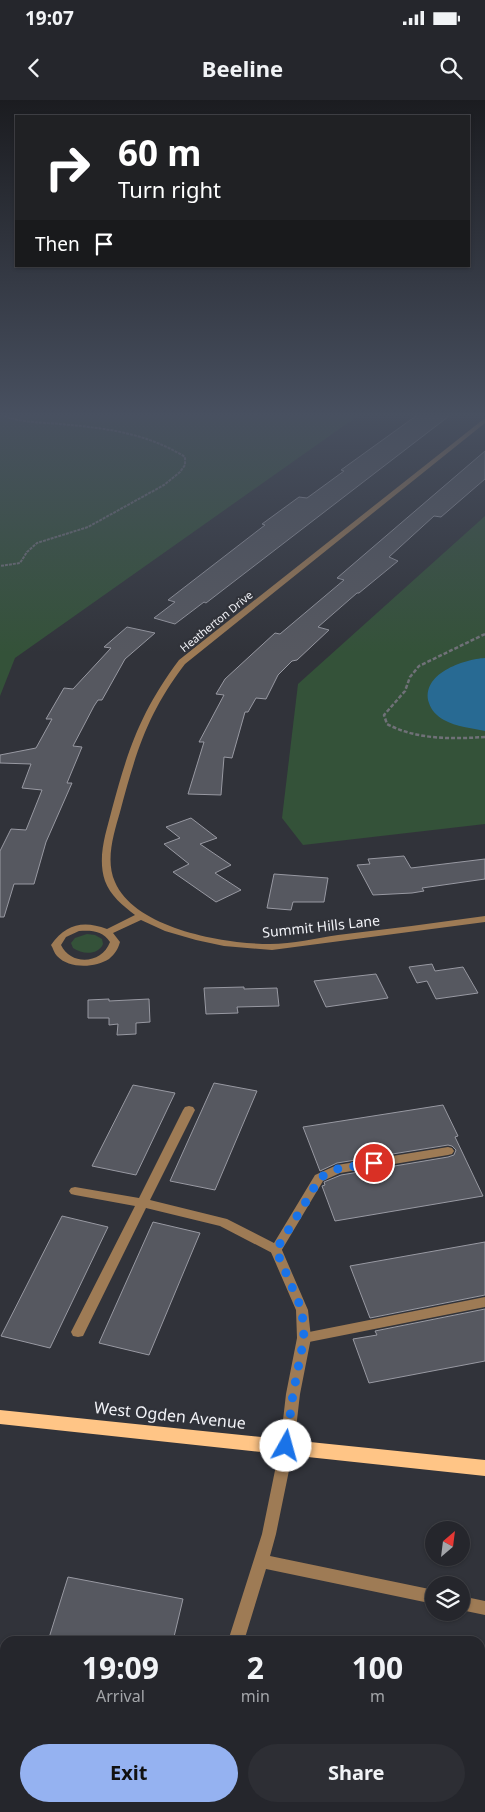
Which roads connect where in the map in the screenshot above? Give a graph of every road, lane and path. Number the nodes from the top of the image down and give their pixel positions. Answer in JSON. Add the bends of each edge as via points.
{"nodes":[{"id":1,"x":148,"y":493,"type":"edge"},
{"id":2,"x":394,"y":493,"type":"edge"},
{"id":3,"x":0,"y":566,"type":"edge"},
{"id":4,"x":485,"y":634,"type":"edge"},
{"id":5,"x":485,"y":738,"type":"edge"},
{"id":6,"x":141,"y":916,"type":"junction"},
{"id":7,"x":485,"y":920,"type":"edge"},
{"id":8,"x":108,"y":932,"type":"junction"},
{"id":9,"x":189,"y":1110,"type":"dead end"},
{"id":10,"x":448,"y":1151,"type":"dead end"},
{"id":11,"x":75,"y":1191,"type":"dead end"},
{"id":12,"x":143,"y":1203,"type":"junction"},
{"id":13,"x":276,"y":1250,"type":"junction"},
{"id":14,"x":485,"y":1302,"type":"edge"},
{"id":15,"x":78,"y":1332,"type":"dead end"},
{"id":16,"x":304,"y":1338,"type":"junction"},
{"id":17,"x":0,"y":1417,"type":"edge"},
{"id":18,"x":286,"y":1446,"type":"junction"},
{"id":19,"x":485,"y":1468,"type":"edge"},
{"id":20,"x":260,"y":1561,"type":"junction"},
{"id":21,"x":425,"y":1595,"type":"edge"},
{"id":22,"x":470,"y":1605,"type":"edge"},
{"id":23,"x":485,"y":1608,"type":"edge"},
{"id":24,"x":238,"y":1636,"type":"edge"}],
"edges":[{"from":1,"to":3,"type":"path","via":[[101,522],[37,543],[20,563]]},
{"from":2,"to":6,"type":"street","name":"Heatherton Drive","via":[[182,662],[148,711],[128,763],[106,858],[108,879],[120,898]]},
{"from":4,"to":5,"type":"path","via":[[419,666],[405,691],[384,715],[387,724],[404,732]]},
{"from":6,"to":7,"type":"street","name":"Summit Hills Lane","via":[[190,937],[272,947]]},
{"from":6,"to":8,"type":"street"},
{"from":8,"to":8,"type":"street","via":[[77,928],[58,940],[57,950],[73,961],[99,960],[114,947],[115,942]]},
{"from":9,"to":12,"type":"street"},
{"from":10,"to":13,"type":"street","via":[[337,1169],[319,1178]]},
{"from":11,"to":12,"type":"street"},
{"from":12,"to":13,"type":"street","via":[[223,1222]]},
{"from":12,"to":15,"type":"street"},
{"from":13,"to":16,"type":"street","via":[[302,1310]]},
{"from":14,"to":16,"type":"street"},
{"from":16,"to":18,"type":"street"},
{"from":17,"to":18,"type":"main road","name":"West Ogden Avenue"},
{"from":18,"to":19,"type":"main road","name":"West Ogden Avenue"},
{"from":18,"to":20,"type":"street","via":[[269,1534]]},
{"from":20,"to":21,"type":"street"},
{"from":20,"to":24,"type":"street"},
{"from":22,"to":23,"type":"street"}]}
